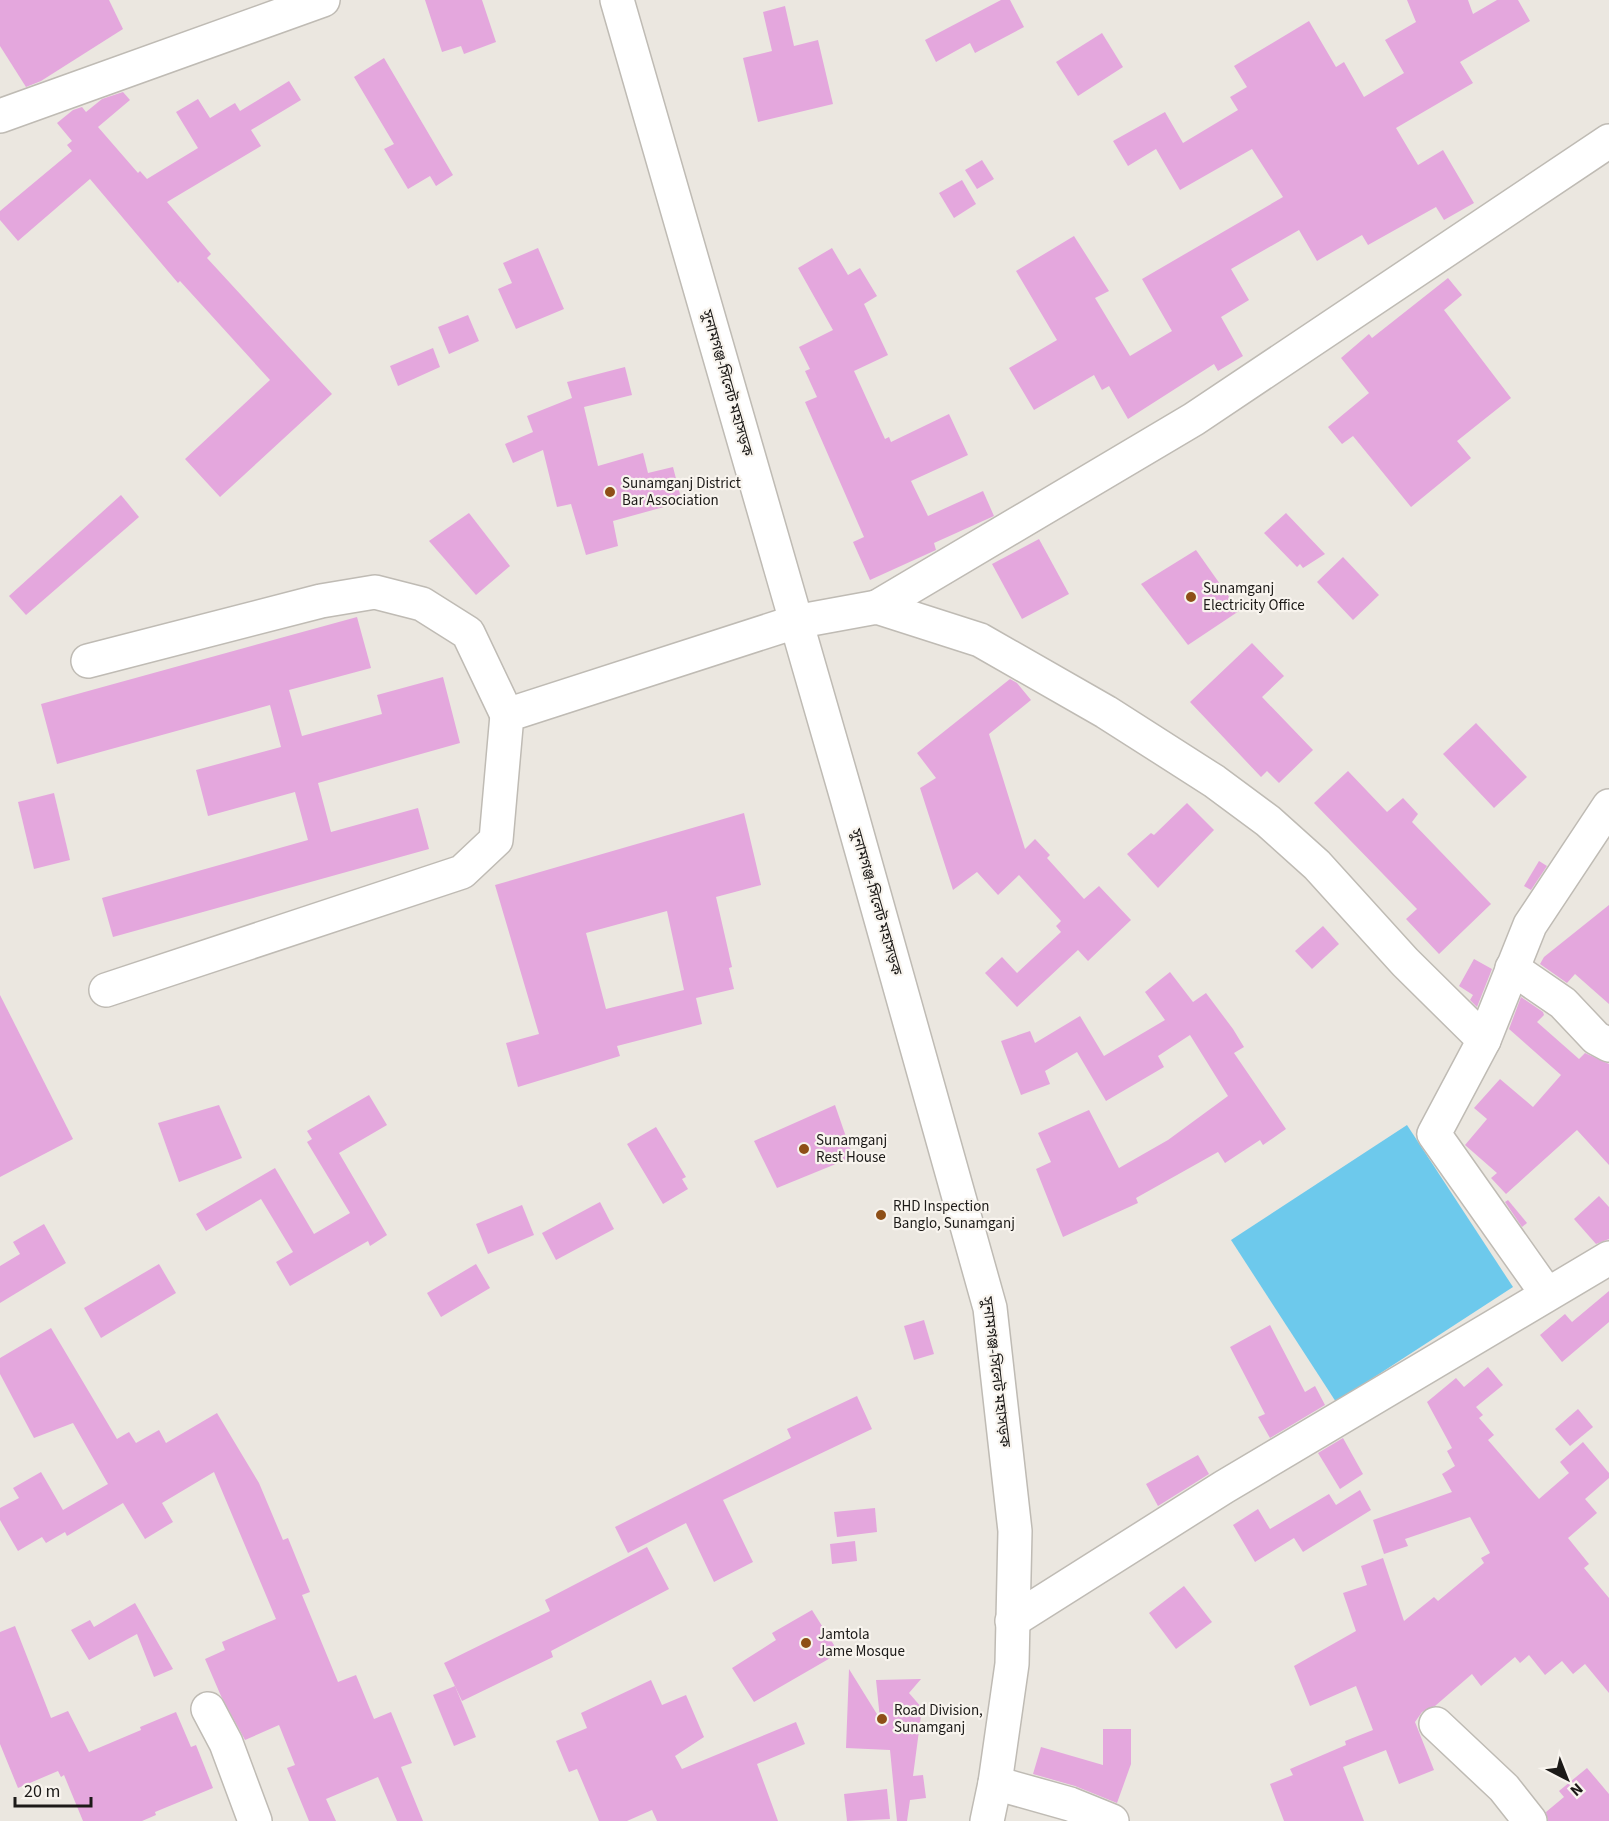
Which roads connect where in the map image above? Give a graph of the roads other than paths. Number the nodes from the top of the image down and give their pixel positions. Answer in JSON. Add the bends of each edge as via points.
{"nodes":[{"id":1,"x":323,"y":0,"type":"edge"},
{"id":2,"x":617,"y":0,"type":"edge"},
{"id":3,"x":4,"y":107,"type":"edge"},
{"id":4,"x":1609,"y":141,"type":"edge"},
{"id":5,"x":877,"y":607,"type":"junction"},
{"id":6,"x":795,"y":622,"type":"junction"},
{"id":7,"x":88,"y":661,"type":"dead end"},
{"id":8,"x":507,"y":715,"type":"junction"},
{"id":9,"x":1609,"y":806,"type":"edge"},
{"id":10,"x":1512,"y":968,"type":"junction"},
{"id":11,"x":106,"y":990,"type":"dead end"},
{"id":12,"x":1484,"y":1040,"type":"junction"},
{"id":13,"x":1609,"y":1045,"type":"edge"},
{"id":14,"x":1609,"y":1258,"type":"edge"},
{"id":15,"x":1547,"y":1294,"type":"junction"},
{"id":16,"x":1012,"y":1621,"type":"junction"},
{"id":17,"x":208,"y":1709,"type":"dead end"},
{"id":18,"x":1436,"y":1724,"type":"dead end"},
{"id":19,"x":995,"y":1783,"type":"junction"},
{"id":20,"x":255,"y":1821,"type":"edge"},
{"id":21,"x":987,"y":1821,"type":"edge"},
{"id":22,"x":1112,"y":1821,"type":"edge"},
{"id":23,"x":1530,"y":1821,"type":"edge"}],
"edges":[{"from":1,"to":3,"type":"street"},
{"from":2,"to":6,"type":"street","name":"সুনামগঞ্জ-সিলেট মহাসড়ক"},
{"from":4,"to":5,"type":"street","via":[[1194,419]]},
{"from":5,"to":6,"type":"street"},
{"from":5,"to":12,"type":"street","via":[[980,640],[1106,712],[1214,781],[1268,821],[1317,865],[1405,962]]},
{"from":6,"to":8,"type":"street"},
{"from":6,"to":16,"type":"street","name":"সুনামগঞ্জ-সিলেট মহাসড়ক","via":[[990,1308],[1015,1531]]},
{"from":7,"to":8,"type":"street","via":[[321,601],[375,592],[422,604],[468,633]]},
{"from":8,"to":11,"type":"street","via":[[496,840],[462,872]]},
{"from":9,"to":10,"type":"street","via":[[1530,925]]},
{"from":10,"to":12,"type":"street"},
{"from":10,"to":13,"type":"street","via":[[1563,1003],[1596,1038]]},
{"from":12,"to":15,"type":"street","via":[[1434,1134]]},
{"from":14,"to":15,"type":"street"},
{"from":15,"to":16,"type":"street","via":[[1224,1487]]},
{"from":16,"to":19,"type":"street","name":"সুনামগঞ্জ-সিলেট মহাসড়ক","via":[[1011,1664]]},
{"from":17,"to":20,"type":"street","via":[[226,1743]]},
{"from":18,"to":23,"type":"street","via":[[1504,1788]]},
{"from":19,"to":21,"type":"street","name":"সুনামগঞ্জ-সিলেট মহাসড়ক"},
{"from":19,"to":22,"type":"street","via":[[1070,1804]]}]}
